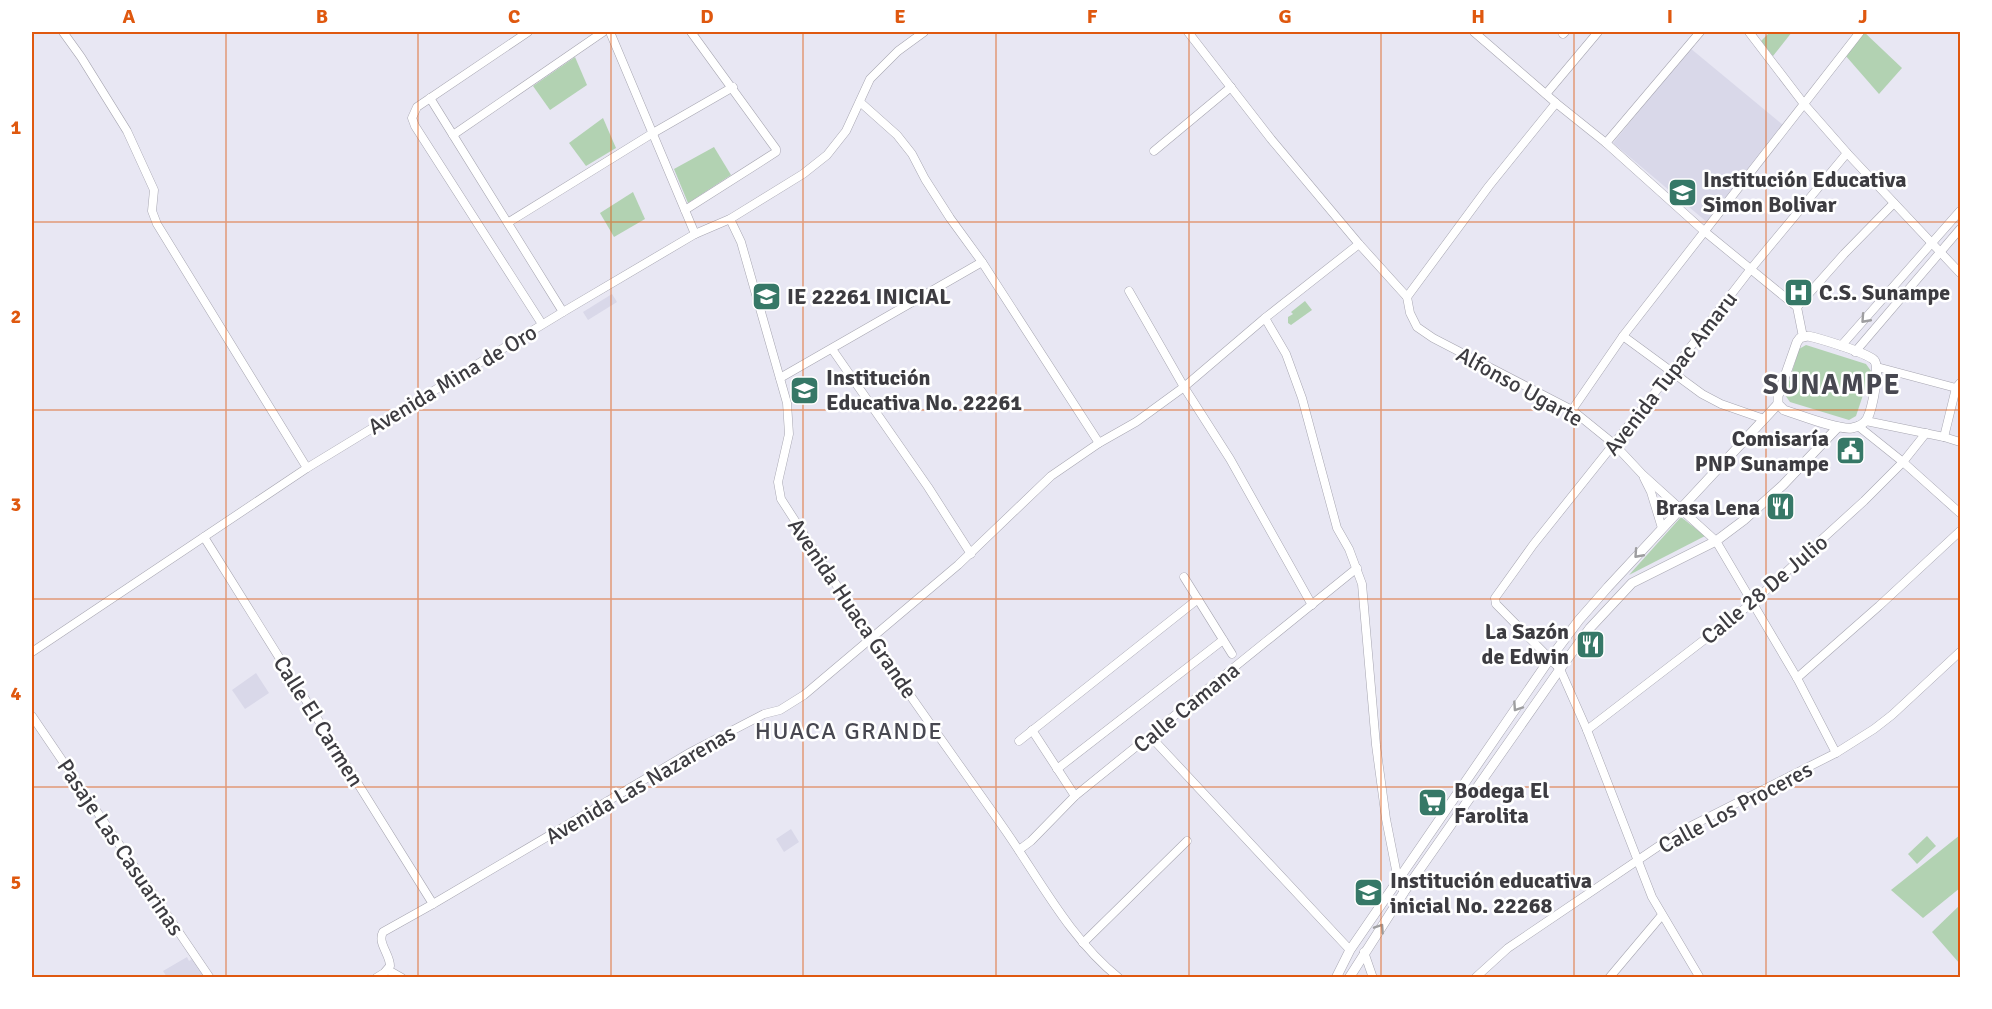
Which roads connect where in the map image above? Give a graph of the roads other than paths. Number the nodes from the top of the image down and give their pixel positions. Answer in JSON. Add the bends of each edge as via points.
{"nodes":[{"id":1,"x":63,"y":32,"type":"edge"},
{"id":2,"x":528,"y":32,"type":"edge"},
{"id":3,"x":604,"y":32,"type":"edge"},
{"id":4,"x":691,"y":32,"type":"edge"},
{"id":5,"x":924,"y":32,"type":"edge"},
{"id":6,"x":1188,"y":32,"type":"edge"},
{"id":7,"x":1474,"y":32,"type":"edge"},
{"id":8,"x":1598,"y":32,"type":"edge"},
{"id":9,"x":1700,"y":32,"type":"edge"},
{"id":10,"x":1749,"y":32,"type":"edge"},
{"id":11,"x":1860,"y":32,"type":"edge"},
{"id":12,"x":733,"y":87,"type":"junction"},
{"id":13,"x":1231,"y":87,"type":"junction"},
{"id":14,"x":1546,"y":94,"type":"junction"},
{"id":15,"x":430,"y":98,"type":"junction"},
{"id":16,"x":860,"y":102,"type":"junction"},
{"id":17,"x":1556,"y":103,"type":"junction"},
{"id":18,"x":1804,"y":104,"type":"junction"},
{"id":19,"x":653,"y":133,"type":"junction"},
{"id":20,"x":453,"y":135,"type":"junction"},
{"id":21,"x":1606,"y":143,"type":"junction"},
{"id":22,"x":1154,"y":151,"type":"dead end"},
{"id":23,"x":1847,"y":153,"type":"junction"},
{"id":24,"x":1894,"y":203,"type":"junction"},
{"id":25,"x":685,"y":210,"type":"junction"},
{"id":26,"x":1960,"y":211,"type":"edge"},
{"id":27,"x":730,"y":219,"type":"junction"},
{"id":28,"x":509,"y":222,"type":"junction"},
{"id":29,"x":1960,"y":229,"type":"edge"},
{"id":30,"x":1704,"y":231,"type":"junction"},
{"id":31,"x":696,"y":234,"type":"junction"},
{"id":32,"x":1359,"y":244,"type":"junction"},
{"id":33,"x":1932,"y":244,"type":"junction"},
{"id":34,"x":1940,"y":251,"type":"junction"},
{"id":35,"x":982,"y":262,"type":"junction"},
{"id":36,"x":1750,"y":270,"type":"junction"},
{"id":37,"x":1960,"y":273,"type":"edge"},
{"id":38,"x":1129,"y":291,"type":"dead end"},
{"id":39,"x":1407,"y":297,"type":"junction"},
{"id":40,"x":1797,"y":307,"type":"junction"},
{"id":41,"x":563,"y":312,"type":"junction"},
{"id":42,"x":1264,"y":318,"type":"junction"},
{"id":43,"x":542,"y":324,"type":"junction"},
{"id":44,"x":1623,"y":336,"type":"junction"},
{"id":45,"x":1803,"y":337,"type":"junction"},
{"id":46,"x":1841,"y":346,"type":"junction"},
{"id":47,"x":832,"y":349,"type":"junction"},
{"id":48,"x":1856,"y":352,"type":"junction"},
{"id":49,"x":1877,"y":367,"type":"junction"},
{"id":50,"x":1672,"y":371,"type":"junction"},
{"id":51,"x":780,"y":378,"type":"junction"},
{"id":52,"x":1958,"y":385,"type":"edge"},
{"id":53,"x":1184,"y":387,"type":"junction"},
{"id":54,"x":1778,"y":404,"type":"junction"},
{"id":55,"x":1572,"y":410,"type":"junction"},
{"id":56,"x":1764,"y":419,"type":"junction"},
{"id":57,"x":1862,"y":424,"type":"junction"},
{"id":58,"x":1838,"y":427,"type":"junction"},
{"id":59,"x":1926,"y":433,"type":"junction"},
{"id":60,"x":1944,"y":437,"type":"junction"},
{"id":61,"x":1099,"y":442,"type":"junction"},
{"id":62,"x":1960,"y":442,"type":"edge"},
{"id":63,"x":1614,"y":444,"type":"junction"},
{"id":64,"x":1903,"y":462,"type":"junction"},
{"id":65,"x":307,"y":468,"type":"junction"},
{"id":66,"x":1642,"y":474,"type":"junction"},
{"id":67,"x":1681,"y":509,"type":"junction"},
{"id":68,"x":1960,"y":513,"type":"edge"},
{"id":69,"x":1662,"y":528,"type":"junction"},
{"id":70,"x":1960,"y":531,"type":"edge"},
{"id":71,"x":204,"y":537,"type":"junction"},
{"id":72,"x":1716,"y":541,"type":"junction"},
{"id":73,"x":971,"y":554,"type":"junction"},
{"id":74,"x":1357,"y":568,"type":"junction"},
{"id":75,"x":1184,"y":577,"type":"dead end"},
{"id":76,"x":1198,"y":599,"type":"junction"},
{"id":77,"x":1752,"y":603,"type":"junction"},
{"id":78,"x":1312,"y":605,"type":"junction"},
{"id":79,"x":871,"y":638,"type":"junction"},
{"id":80,"x":1223,"y":640,"type":"junction"},
{"id":81,"x":32,"y":652,"type":"edge"},
{"id":82,"x":1960,"y":652,"type":"edge"},
{"id":83,"x":1232,"y":654,"type":"dead end"},
{"id":84,"x":1549,"y":660,"type":"junction"},
{"id":85,"x":1560,"y":669,"type":"junction"},
{"id":86,"x":1797,"y":678,"type":"junction"},
{"id":87,"x":32,"y":716,"type":"edge"},
{"id":88,"x":1032,"y":730,"type":"junction"},
{"id":89,"x":1587,"y":730,"type":"junction"},
{"id":90,"x":1150,"y":736,"type":"junction"},
{"id":91,"x":1019,"y":741,"type":"dead end"},
{"id":92,"x":1836,"y":753,"type":"junction"},
{"id":93,"x":1057,"y":769,"type":"junction"},
{"id":94,"x":1074,"y":796,"type":"junction"},
{"id":95,"x":1187,"y":841,"type":"dead end"},
{"id":96,"x":1019,"y":850,"type":"junction"},
{"id":97,"x":1639,"y":860,"type":"junction"},
{"id":98,"x":1398,"y":880,"type":"junction"},
{"id":99,"x":1404,"y":892,"type":"junction"},
{"id":100,"x":433,"y":904,"type":"junction"},
{"id":101,"x":1662,"y":915,"type":"junction"},
{"id":102,"x":1083,"y":943,"type":"junction"},
{"id":103,"x":1350,"y":950,"type":"junction"},
{"id":104,"x":1364,"y":952,"type":"junction"},
{"id":105,"x":389,"y":968,"type":"junction"},
{"id":106,"x":210,"y":978,"type":"edge"},
{"id":107,"x":376,"y":978,"type":"edge"},
{"id":108,"x":402,"y":978,"type":"edge"},
{"id":109,"x":1119,"y":978,"type":"edge"},
{"id":110,"x":1336,"y":978,"type":"edge"},
{"id":111,"x":1349,"y":978,"type":"edge"},
{"id":112,"x":1373,"y":978,"type":"edge"},
{"id":113,"x":1475,"y":978,"type":"edge"},
{"id":114,"x":1609,"y":978,"type":"edge"},
{"id":115,"x":1700,"y":978,"type":"edge"}],
"edges":[{"from":1,"to":65,"type":"street","via":[[127,131],[154,190],[152,211],[157,224]]},
{"from":2,"to":15,"type":"street"},
{"from":3,"to":19,"type":"street"},
{"from":3,"to":20,"type":"street"},
{"from":4,"to":12,"type":"street"},
{"from":5,"to":16,"type":"street","name":"Avenida Mina de Oro","via":[[870,79]]},
{"from":6,"to":13,"type":"street","name":"Alfonso Ugarte"},
{"from":7,"to":14,"type":"street"},
{"from":8,"to":14,"type":"street"},
{"from":9,"to":21,"type":"street"},
{"from":10,"to":18,"type":"street"},
{"from":11,"to":18,"type":"street"},
{"from":12,"to":19,"type":"street"},
{"from":12,"to":25,"type":"street","via":[[776,152]]},
{"from":13,"to":22,"type":"street"},
{"from":13,"to":32,"type":"street","name":"Alfonso Ugarte"},
{"from":14,"to":17,"type":"street"},
{"from":15,"to":20,"type":"street"},
{"from":15,"to":43,"type":"street","via":[[414,111],[413,122]]},
{"from":16,"to":27,"type":"street","name":"Avenida Mina de Oro","via":[[846,131],[827,155]]},
{"from":16,"to":35,"type":"street","via":[[912,154]]},
{"from":17,"to":21,"type":"street"},
{"from":17,"to":39,"type":"street"},
{"from":18,"to":23,"type":"street"},
{"from":18,"to":30,"type":"street"},
{"from":19,"to":25,"type":"street"},
{"from":19,"to":28,"type":"street"},
{"from":20,"to":28,"type":"street"},
{"from":21,"to":30,"type":"street"},
{"from":23,"to":24,"type":"street"},
{"from":23,"to":36,"type":"street","name":"Avenida Tupac Amaru"},
{"from":24,"to":33,"type":"street"},
{"from":24,"to":40,"type":"street"},
{"from":25,"to":31,"type":"street"},
{"from":26,"to":33,"type":"street"},
{"from":27,"to":31,"type":"street","name":"Avenida Mina de Oro"},
{"from":27,"to":51,"type":"street","name":"Avenida Huaca Grande","via":[[741,242]]},
{"from":28,"to":41,"type":"street"},
{"from":29,"to":34,"type":"street"},
{"from":30,"to":36,"type":"street"},
{"from":30,"to":44,"type":"street"},
{"from":31,"to":41,"type":"street","name":"Avenida Mina de Oro"},
{"from":32,"to":39,"type":"street","name":"Alfonso Ugarte"},
{"from":32,"to":42,"type":"street","name":"Avenida Las Nazarenas"},
{"from":33,"to":34,"type":"street"},
{"from":33,"to":46,"type":"street","one_way":true},
{"from":34,"to":37,"type":"street"},
{"from":34,"to":48,"type":"street"},
{"from":35,"to":47,"type":"street"},
{"from":35,"to":61,"type":"street"},
{"from":36,"to":40,"type":"street"},
{"from":36,"to":50,"type":"street","name":"Avenida Tupac Amaru"},
{"from":38,"to":53,"type":"street"},
{"from":39,"to":55,"type":"street","name":"Alfonso Ugarte","via":[[1417,327],[1433,338]]},
{"from":40,"to":45,"type":"street"},
{"from":41,"to":43,"type":"street","name":"Avenida Mina de Oro"},
{"from":42,"to":53,"type":"street","name":"Avenida Las Nazarenas"},
{"from":42,"to":74,"type":"street","via":[[1286,354],[1337,528]]},
{"from":43,"to":65,"type":"street","name":"Avenida Mina de Oro"},
{"from":44,"to":50,"type":"street"},
{"from":44,"to":55,"type":"street"},
{"from":45,"to":46,"type":"main road"},
{"from":45,"to":54,"type":"main road","via":[[1797,342]]},
{"from":46,"to":48,"type":"main road"},
{"from":47,"to":51,"type":"street"},
{"from":47,"to":73,"type":"street"},
{"from":48,"to":49,"type":"main road","via":[[1874,360]]},
{"from":49,"to":52,"type":"street"},
{"from":49,"to":57,"type":"main road","via":[[1869,416]]},
{"from":50,"to":56,"type":"street","via":[[1720,405]]},
{"from":50,"to":63,"type":"street","name":"Avenida Tupac Amaru"},
{"from":51,"to":79,"type":"street","name":"Avenida Huaca Grande","via":[[789,434],[779,492]]},
{"from":52,"to":60,"type":"street"},
{"from":53,"to":61,"type":"street","name":"Avenida Las Nazarenas","via":[[1136,422]]},
{"from":53,"to":78,"type":"street","via":[[1230,459]]},
{"from":54,"to":56,"type":"main road"},
{"from":54,"to":58,"type":"main road","via":[[1784,410]]},
{"from":55,"to":63,"type":"street","name":"Alfonso Ugarte"},
{"from":56,"to":67,"type":"main road"},
{"from":57,"to":58,"type":"main road"},
{"from":57,"to":59,"type":"street"},
{"from":57,"to":64,"type":"street"},
{"from":58,"to":72,"type":"main road","via":[[1783,485]]},
{"from":59,"to":60,"type":"street"},
{"from":59,"to":64,"type":"street","name":"Calle 28 De Julio"},
{"from":60,"to":62,"type":"street"},
{"from":61,"to":73,"type":"street","name":"Avenida Las Nazarenas","via":[[1051,476]]},
{"from":63,"to":66,"type":"street","name":"Alfonso Ugarte"},
{"from":63,"to":84,"type":"street","name":"Avenida Tupac Amaru","via":[[1496,595],[1496,604]]},
{"from":64,"to":68,"type":"street"},
{"from":64,"to":77,"type":"street","name":"Calle 28 De Julio"},
{"from":65,"to":71,"type":"street","name":"Avenida Mina de Oro"},
{"from":66,"to":67,"type":"street","name":"Alfonso Ugarte"},
{"from":66,"to":69,"type":"street"},
{"from":67,"to":69,"type":"main road"},
{"from":67,"to":72,"type":"street","name":"Alfonso Ugarte"},
{"from":69,"to":84,"type":"main road","one_way":true},
{"from":70,"to":86,"type":"street"},
{"from":71,"to":81,"type":"street","name":"Avenida Mina de Oro"},
{"from":71,"to":100,"type":"street","name":"Calle El Carmen"},
{"from":72,"to":77,"type":"street","name":"Alfonso Ugarte"},
{"from":72,"to":85,"type":"main road","via":[[1632,583],[1590,628]]},
{"from":73,"to":79,"type":"street","name":"Avenida Las Nazarenas"},
{"from":74,"to":78,"type":"street","name":"Calle Camana"},
{"from":74,"to":98,"type":"street","via":[[1362,584],[1384,808]]},
{"from":75,"to":76,"type":"street"},
{"from":76,"to":80,"type":"street"},
{"from":76,"to":88,"type":"street"},
{"from":77,"to":86,"type":"street","name":"Alfonso Ugarte"},
{"from":77,"to":89,"type":"street","name":"Calle 28 De Julio"},
{"from":78,"to":90,"type":"street","name":"Calle Camana"},
{"from":79,"to":96,"type":"street","name":"Avenida Huaca Grande"},
{"from":79,"to":100,"type":"street","name":"Avenida Las Nazarenas","via":[[792,703],[691,752]]},
{"from":80,"to":83,"type":"street"},
{"from":80,"to":93,"type":"street"},
{"from":82,"to":92,"type":"street","name":"Calle Los Proceres","via":[[1892,716]]},
{"from":84,"to":85,"type":"street"},
{"from":84,"to":98,"type":"main road","one_way":true},
{"from":85,"to":89,"type":"street"},
{"from":85,"to":99,"type":"main road"},
{"from":86,"to":92,"type":"street","name":"Alfonso Ugarte"},
{"from":87,"to":106,"type":"street","name":"Pasaje Las Casuarinas"},
{"from":88,"to":91,"type":"street"},
{"from":88,"to":93,"type":"street"},
{"from":89,"to":97,"type":"street"},
{"from":90,"to":94,"type":"street","name":"Calle Camana"},
{"from":90,"to":103,"type":"street"},
{"from":92,"to":97,"type":"street","name":"Calle Los Proceres","via":[[1681,831]]},
{"from":93,"to":94,"type":"street"},
{"from":94,"to":96,"type":"street","name":"Calle Camana"},
{"from":95,"to":102,"type":"street"},
{"from":96,"to":102,"type":"street","name":"Avenida Huaca Grande"},
{"from":97,"to":101,"type":"street"},
{"from":97,"to":113,"type":"street","name":"Calle Los Proceres","via":[[1508,948]]},
{"from":98,"to":99,"type":"street"},
{"from":98,"to":103,"type":"main road"},
{"from":104,"to":99,"type":"main road","one_way":true},
{"from":100,"to":105,"type":"street","name":"Avenida Las Nazarenas","via":[[381,934]]},
{"from":101,"to":114,"type":"street"},
{"from":101,"to":115,"type":"street"},
{"from":102,"to":109,"type":"street","name":"Avenida Huaca Grande"},
{"from":103,"to":110,"type":"main road"},
{"from":104,"to":111,"type":"main road"},
{"from":104,"to":112,"type":"street"},
{"from":105,"to":107,"type":"street"},
{"from":105,"to":108,"type":"street"}]}
